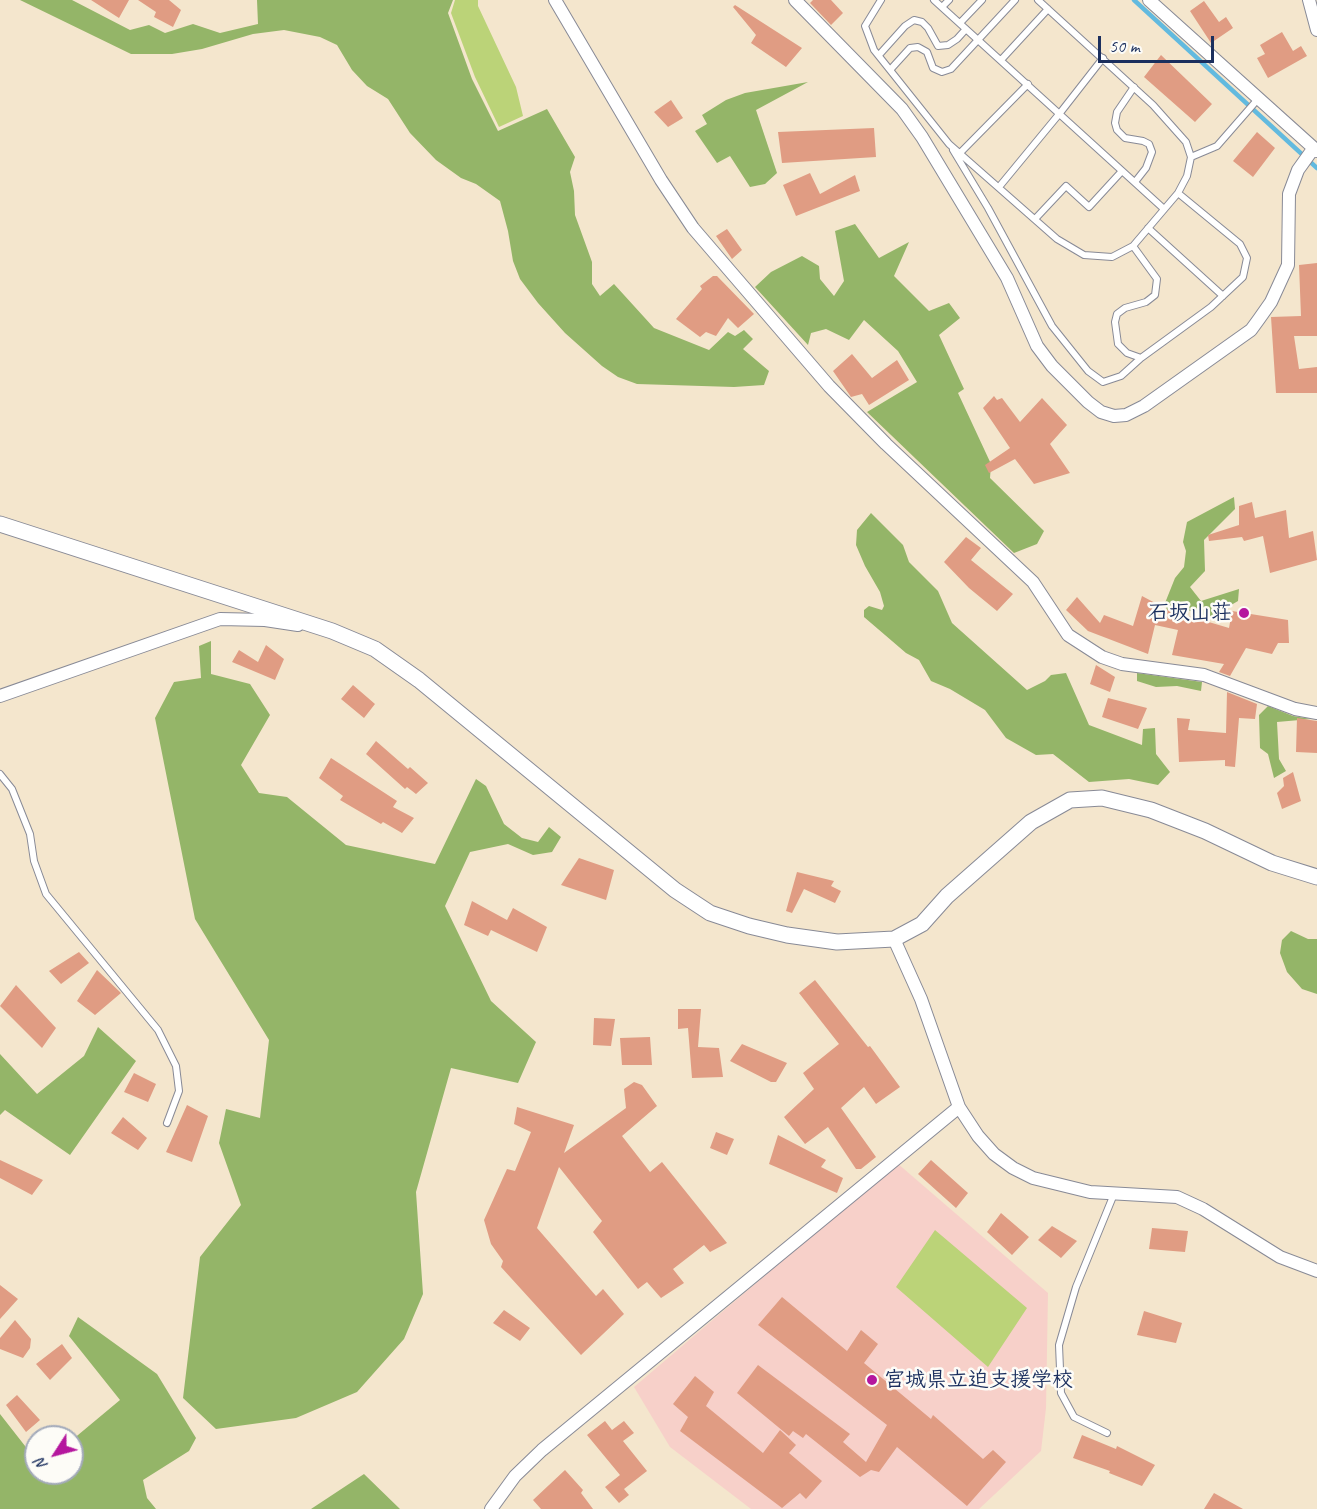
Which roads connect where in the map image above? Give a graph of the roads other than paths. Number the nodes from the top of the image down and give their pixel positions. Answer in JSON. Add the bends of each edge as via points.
{"nodes":[{"id":1,"x":555,"y":0,"type":"edge"},
{"id":2,"x":795,"y":0,"type":"edge"},
{"id":3,"x":881,"y":0,"type":"edge"},
{"id":4,"x":934,"y":0,"type":"edge"},
{"id":5,"x":949,"y":0,"type":"edge"},
{"id":6,"x":982,"y":0,"type":"edge"},
{"id":7,"x":1015,"y":0,"type":"edge"},
{"id":8,"x":1038,"y":0,"type":"edge"},
{"id":9,"x":1149,"y":0,"type":"edge"},
{"id":10,"x":1309,"y":0,"type":"edge"},
{"id":11,"x":942,"y":7,"type":"junction"},
{"id":12,"x":1048,"y":9,"type":"junction"},
{"id":13,"x":960,"y":23,"type":"junction"},
{"id":14,"x":966,"y":29,"type":"junction"},
{"id":15,"x":1317,"y":30,"type":"edge"},
{"id":16,"x":978,"y":40,"type":"junction"},
{"id":17,"x":879,"y":55,"type":"junction"},
{"id":18,"x":1103,"y":58,"type":"junction"},
{"id":19,"x":1001,"y":60,"type":"junction"},
{"id":20,"x":890,"y":70,"type":"junction"},
{"id":21,"x":1028,"y":84,"type":"junction"},
{"id":22,"x":1134,"y":87,"type":"junction"},
{"id":23,"x":1258,"y":99,"type":"junction"},
{"id":24,"x":1060,"y":113,"type":"junction"},
{"id":25,"x":950,"y":144,"type":"junction"},
{"id":26,"x":1314,"y":150,"type":"edge"},
{"id":27,"x":960,"y":153,"type":"junction"},
{"id":28,"x":1191,"y":157,"type":"junction"},
{"id":29,"x":1122,"y":171,"type":"junction"},
{"id":30,"x":1135,"y":182,"type":"junction"},
{"id":31,"x":999,"y":187,"type":"junction"},
{"id":32,"x":1178,"y":193,"type":"junction"},
{"id":33,"x":1164,"y":209,"type":"junction"},
{"id":34,"x":1035,"y":219,"type":"junction"},
{"id":35,"x":1148,"y":228,"type":"junction"},
{"id":36,"x":1133,"y":246,"type":"junction"},
{"id":37,"x":1223,"y":296,"type":"junction"},
{"id":38,"x":1141,"y":358,"type":"junction"},
{"id":39,"x":0,"y":524,"type":"edge"},
{"id":40,"x":332,"y":631,"type":"junction"},
{"id":41,"x":0,"y":696,"type":"edge"},
{"id":42,"x":1317,"y":713,"type":"edge"},
{"id":43,"x":0,"y":774,"type":"edge"},
{"id":44,"x":1317,"y":877,"type":"edge"},
{"id":45,"x":894,"y":939,"type":"junction"},
{"id":46,"x":959,"y":1107,"type":"junction"},
{"id":47,"x":166,"y":1123,"type":"dead end"},
{"id":48,"x":1114,"y":1194,"type":"junction"},
{"id":49,"x":1317,"y":1271,"type":"edge"},
{"id":50,"x":1107,"y":1433,"type":"dead end"},
{"id":51,"x":491,"y":1509,"type":"edge"}],
"edges":[{"from":1,"to":42,"type":"street","via":[[693,228],[830,386],[1033,582],[1068,635],[1102,657],[1122,664],[1204,675],[1295,709]]},
{"from":2,"to":26,"type":"street","via":[[902,109],[922,137],[1007,278],[1037,346],[1052,366],[1088,402],[1114,416],[1144,406],[1251,330],[1271,302],[1288,265],[1290,194],[1301,166]]},
{"from":3,"to":17,"type":"lane","via":[[865,26]]},
{"from":4,"to":11,"type":"lane"},
{"from":5,"to":11,"type":"lane"},
{"from":6,"to":13,"type":"lane"},
{"from":7,"to":16,"type":"lane"},
{"from":8,"to":12,"type":"lane"},
{"from":9,"to":23,"type":"street"},
{"from":10,"to":15,"type":"street"},
{"from":11,"to":13,"type":"lane"},
{"from":12,"to":18,"type":"lane"},
{"from":12,"to":19,"type":"lane"},
{"from":13,"to":14,"type":"lane"},
{"from":14,"to":16,"type":"lane"},
{"from":14,"to":17,"type":"lane","via":[[948,45],[938,46],[928,28],[914,20]]},
{"from":16,"to":19,"type":"lane"},
{"from":16,"to":20,"type":"lane","via":[[951,69],[942,72],[933,68],[927,52],[918,47],[910,48]]},
{"from":17,"to":20,"type":"lane"},
{"from":18,"to":22,"type":"lane"},
{"from":18,"to":24,"type":"lane"},
{"from":19,"to":21,"type":"lane"},
{"from":20,"to":25,"type":"lane"},
{"from":21,"to":24,"type":"lane"},
{"from":21,"to":27,"type":"lane"},
{"from":22,"to":28,"type":"lane","via":[[1186,142]]},
{"from":22,"to":30,"type":"lane","via":[[1114,123],[1125,138],[1149,144],[1152,152]]},
{"from":23,"to":26,"type":"street"},
{"from":23,"to":28,"type":"lane","via":[[1217,146]]},
{"from":24,"to":29,"type":"lane"},
{"from":24,"to":31,"type":"lane"},
{"from":25,"to":27,"type":"lane"},
{"from":25,"to":38,"type":"lane","via":[[1052,326],[1088,371],[1103,382],[1121,376]]},
{"from":27,"to":31,"type":"lane"},
{"from":28,"to":32,"type":"lane"},
{"from":29,"to":30,"type":"lane"},
{"from":29,"to":34,"type":"lane","via":[[1089,207],[1066,186]]},
{"from":30,"to":33,"type":"lane"},
{"from":31,"to":34,"type":"lane"},
{"from":32,"to":33,"type":"lane"},
{"from":32,"to":37,"type":"lane","via":[[1240,244],[1247,258],[1243,277]]},
{"from":33,"to":35,"type":"lane"},
{"from":34,"to":36,"type":"lane","via":[[1057,239],[1084,255],[1112,257]]},
{"from":35,"to":36,"type":"lane"},
{"from":35,"to":37,"type":"lane"},
{"from":36,"to":38,"type":"lane","via":[[1157,279],[1155,295],[1117,314],[1115,328],[1118,345]]},
{"from":37,"to":38,"type":"lane"},
{"from":39,"to":40,"type":"street"},
{"from":40,"to":41,"type":"street","via":[[266,620],[220,619]]},
{"from":40,"to":45,"type":"street","via":[[375,649],[419,680],[675,890],[710,913],[758,928],[837,942]]},
{"from":43,"to":47,"type":"lane","via":[[12,789],[30,834],[34,861],[46,894],[158,1030],[176,1066],[179,1091]]},
{"from":44,"to":45,"type":"street","via":[[1272,863],[1151,810],[1102,798],[1070,800],[1031,822],[947,896],[922,924]]},
{"from":45,"to":46,"type":"street","via":[[921,999]]},
{"from":46,"to":48,"type":"street","via":[[978,1136],[1013,1168],[1033,1178]]},
{"from":46,"to":51,"type":"street","via":[[542,1450],[515,1476]]},
{"from":48,"to":49,"type":"street","via":[[1177,1197],[1280,1257]]},
{"from":48,"to":50,"type":"lane","via":[[1076,1287],[1059,1345],[1060,1393],[1074,1418]]}]}
